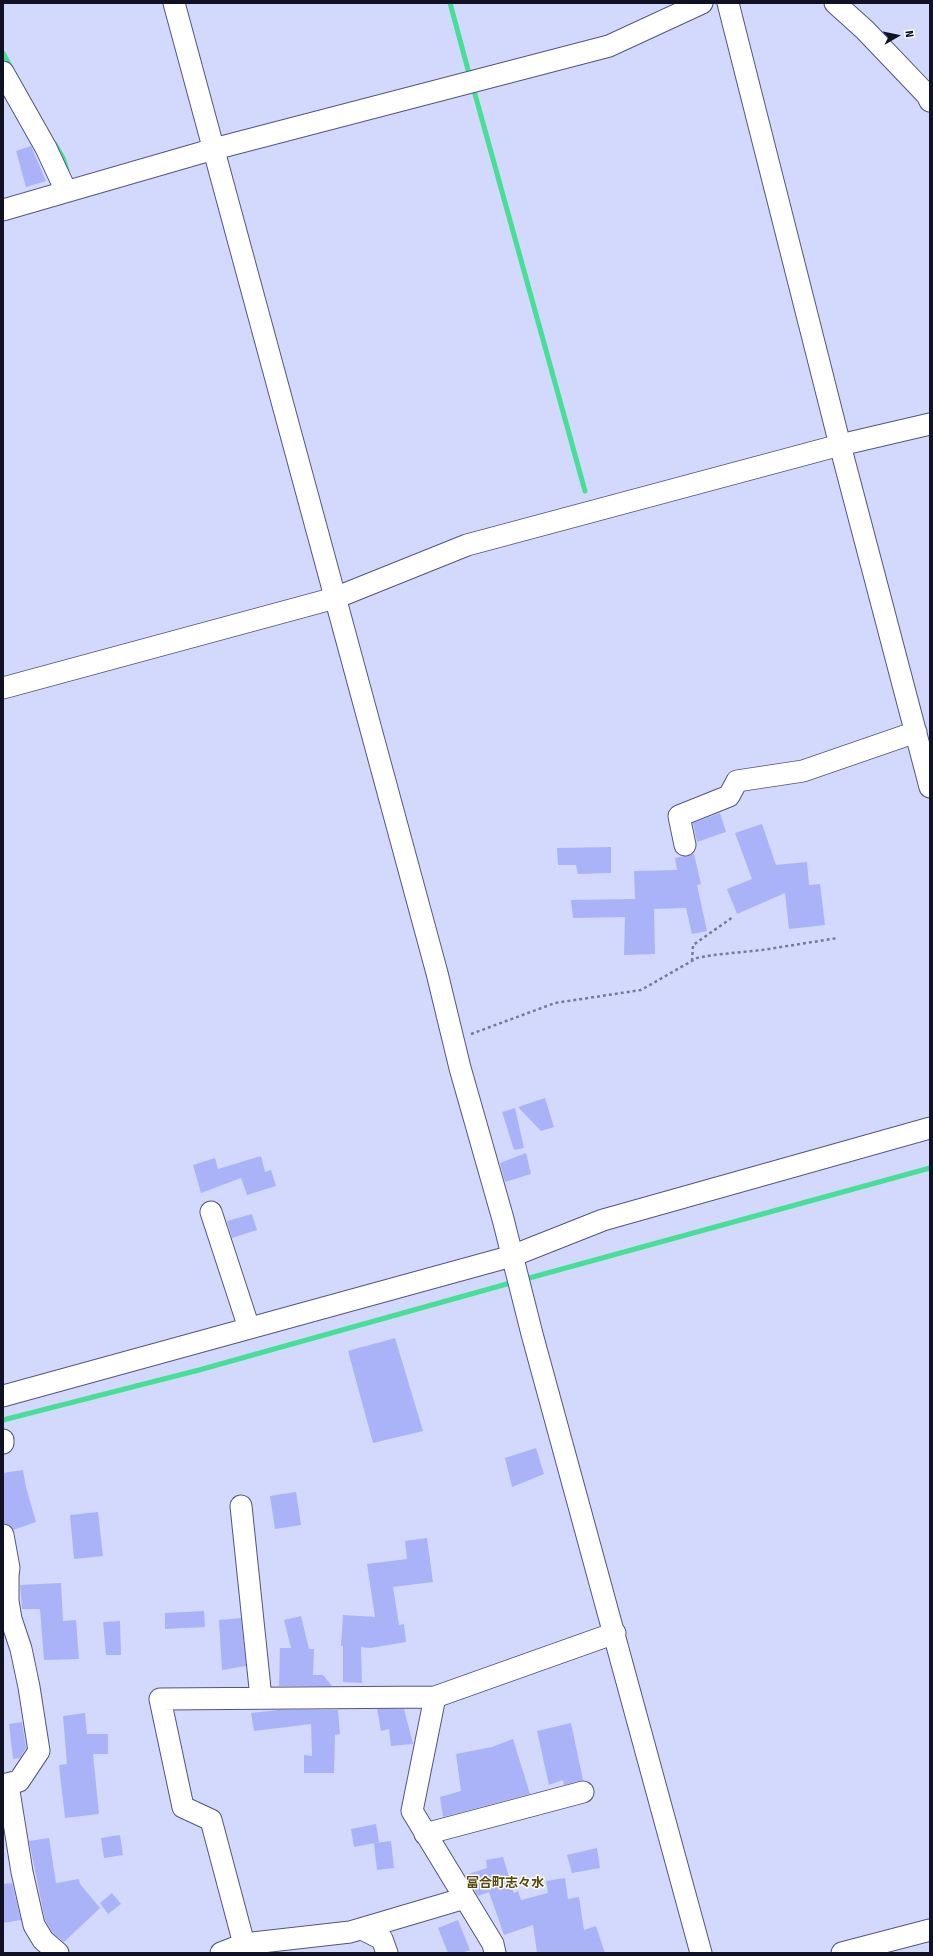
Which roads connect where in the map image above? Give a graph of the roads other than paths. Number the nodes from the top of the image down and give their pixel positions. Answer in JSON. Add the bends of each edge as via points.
{"nodes":[{"id":1,"x":174,"y":3,"type":"edge"},
{"id":2,"x":702,"y":3,"type":"edge"},
{"id":3,"x":728,"y":3,"type":"edge"},
{"id":4,"x":836,"y":3,"type":"edge"},
{"id":5,"x":3,"y":72,"type":"edge"},
{"id":6,"x":930,"y":101,"type":"edge"},
{"id":7,"x":214,"y":149,"type":"junction"},
{"id":8,"x":66,"y":192,"type":"junction"},
{"id":9,"x":3,"y":210,"type":"edge"},
{"id":10,"x":930,"y":424,"type":"edge"},
{"id":11,"x":840,"y":445,"type":"junction"},
{"id":12,"x":335,"y":598,"type":"junction"},
{"id":13,"x":3,"y":688,"type":"edge"},
{"id":14,"x":916,"y":732,"type":"junction"},
{"id":15,"x":930,"y":787,"type":"edge"},
{"id":16,"x":685,"y":845,"type":"dead end"},
{"id":17,"x":930,"y":1128,"type":"edge"},
{"id":18,"x":211,"y":1212,"type":"dead end"},
{"id":19,"x":513,"y":1262,"type":"junction"},
{"id":20,"x":249,"y":1328,"type":"junction"},
{"id":21,"x":3,"y":1396,"type":"edge"},
{"id":22,"x":241,"y":1506,"type":"dead end"},
{"id":23,"x":3,"y":1535,"type":"edge"},
{"id":24,"x":5,"y":1576,"type":"edge"},
{"id":25,"x":614,"y":1634,"type":"junction"},
{"id":26,"x":435,"y":1697,"type":"junction"},
{"id":27,"x":261,"y":1698,"type":"junction"},
{"id":28,"x":6,"y":1785,"type":"edge"},
{"id":29,"x":583,"y":1792,"type":"dead end"},
{"id":30,"x":425,"y":1834,"type":"junction"},
{"id":31,"x":465,"y":1898,"type":"junction"},
{"id":32,"x":362,"y":1929,"type":"junction"},
{"id":33,"x":930,"y":1930,"type":"edge"},
{"id":34,"x":244,"y":1944,"type":"junction"},
{"id":35,"x":58,"y":1953,"type":"edge"},
{"id":36,"x":221,"y":1953,"type":"edge"},
{"id":37,"x":387,"y":1953,"type":"edge"},
{"id":38,"x":495,"y":1953,"type":"edge"},
{"id":39,"x":701,"y":1953,"type":"edge"},
{"id":40,"x":842,"y":1953,"type":"edge"}],
"edges":[{"from":1,"to":7,"type":"street"},
{"from":2,"to":7,"type":"street","via":[[609,46]]},
{"from":3,"to":11,"type":"street"},
{"from":4,"to":6,"type":"street","via":[[865,30]]},
{"from":5,"to":8,"type":"street","via":[[46,148]]},
{"from":7,"to":8,"type":"street"},
{"from":7,"to":12,"type":"street"},
{"from":8,"to":9,"type":"street"},
{"from":10,"to":11,"type":"street"},
{"from":11,"to":12,"type":"street","via":[[467,545]]},
{"from":11,"to":14,"type":"street"},
{"from":12,"to":13,"type":"street"},
{"from":12,"to":19,"type":"street"},
{"from":14,"to":15,"type":"street"},
{"from":14,"to":16,"type":"street","via":[[803,771],[737,781],[729,796],[680,816]]},
{"from":17,"to":19,"type":"street","via":[[603,1220]]},
{"from":18,"to":20,"type":"street"},
{"from":19,"to":20,"type":"street"},
{"from":19,"to":25,"type":"street"},
{"from":20,"to":21,"type":"street"},
{"from":22,"to":27,"type":"street"},
{"from":23,"to":24,"type":"street","via":[[9,1568]]},
{"from":24,"to":28,"type":"street","via":[[11,1619],[28,1679],[39,1751],[19,1781]]},
{"from":25,"to":26,"type":"street"},
{"from":25,"to":39,"type":"street"},
{"from":26,"to":27,"type":"street"},
{"from":26,"to":30,"type":"street","via":[[412,1811]]},
{"from":27,"to":34,"type":"street","via":[[160,1699],[183,1807],[211,1820]]},
{"from":28,"to":35,"type":"street","via":[[34,1925],[43,1940]]},
{"from":29,"to":30,"type":"street"},
{"from":30,"to":31,"type":"street"},
{"from":31,"to":32,"type":"street"},
{"from":31,"to":38,"type":"street","via":[[493,1944]]},
{"from":32,"to":34,"type":"street"},
{"from":32,"to":37,"type":"street","via":[[382,1939]]},
{"from":33,"to":40,"type":"street"},
{"from":34,"to":36,"type":"street"}]}
